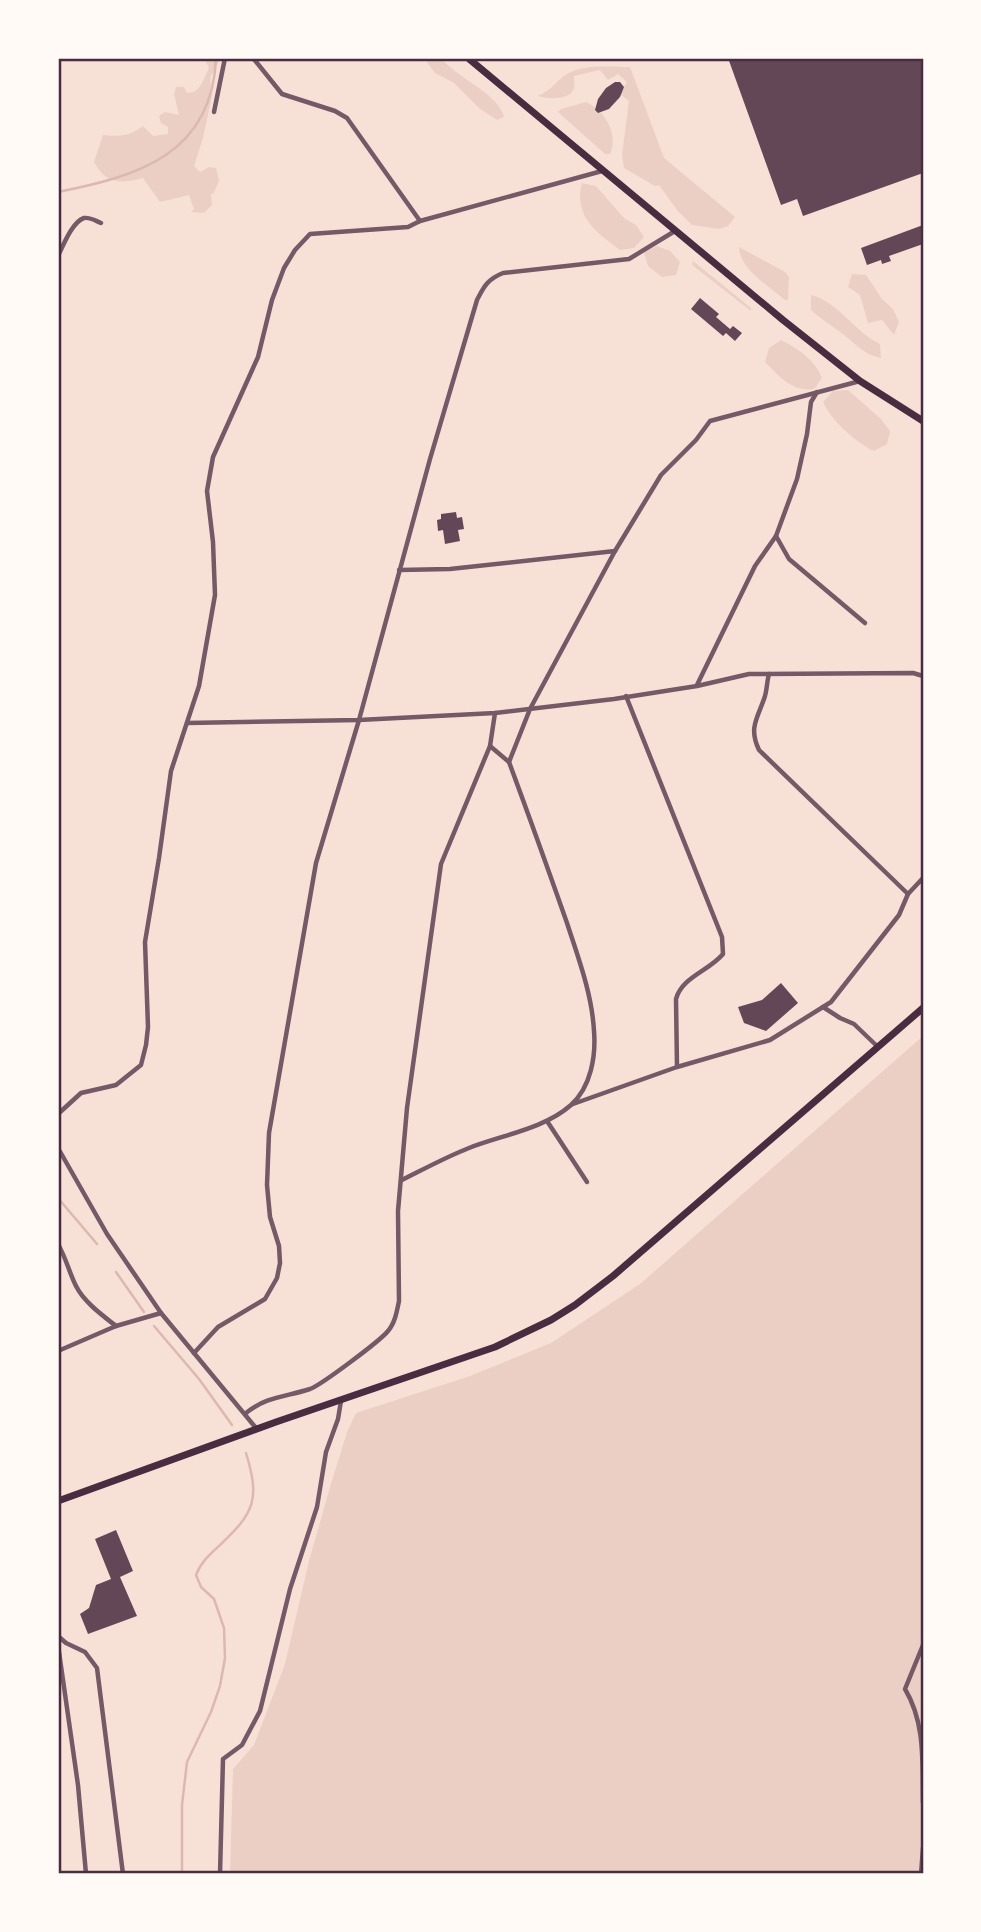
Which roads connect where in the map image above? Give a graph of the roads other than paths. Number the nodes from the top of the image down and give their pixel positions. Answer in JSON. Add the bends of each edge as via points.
{"nodes":[{"id":1,"x":60,"y":58,"type":"edge"},
{"id":2,"x":225,"y":58,"type":"edge"},
{"id":3,"x":253,"y":58,"type":"edge"},
{"id":4,"x":468,"y":58,"type":"edge"},
{"id":5,"x":58,"y":63,"type":"edge"},
{"id":6,"x":214,"y":112,"type":"dead end"},
{"id":7,"x":603,"y":170,"type":"junction"},
{"id":8,"x":420,"y":221,"type":"junction"},
{"id":9,"x":101,"y":223,"type":"dead end"},
{"id":10,"x":675,"y":231,"type":"junction"},
{"id":11,"x":58,"y":256,"type":"edge"},
{"id":12,"x":860,"y":381,"type":"junction"},
{"id":13,"x":817,"y":392,"type":"junction"},
{"id":14,"x":923,"y":421,"type":"edge"},
{"id":15,"x":776,"y":536,"type":"junction"},
{"id":16,"x":615,"y":551,"type":"junction"},
{"id":17,"x":399,"y":570,"type":"junction"},
{"id":18,"x":865,"y":623,"type":"dead end"},
{"id":19,"x":769,"y":674,"type":"junction"},
{"id":20,"x":923,"y":676,"type":"edge"},
{"id":21,"x":697,"y":686,"type":"junction"},
{"id":22,"x":626,"y":696,"type":"junction"},
{"id":23,"x":530,"y":709,"type":"junction"},
{"id":24,"x":495,"y":713,"type":"junction"},
{"id":25,"x":359,"y":720,"type":"junction"},
{"id":26,"x":187,"y":723,"type":"junction"},
{"id":27,"x":490,"y":746,"type":"junction"},
{"id":28,"x":509,"y":762,"type":"junction"},
{"id":29,"x":923,"y":878,"type":"edge"},
{"id":30,"x":908,"y":894,"type":"junction"},
{"id":31,"x":823,"y":1007,"type":"junction"},
{"id":32,"x":923,"y":1008,"type":"edge"},
{"id":33,"x":878,"y":1047,"type":"junction"},
{"id":34,"x":677,"y":1067,"type":"junction"},
{"id":35,"x":573,"y":1104,"type":"junction"},
{"id":36,"x":58,"y":1114,"type":"edge"},
{"id":37,"x":547,"y":1121,"type":"junction"},
{"id":38,"x":58,"y":1148,"type":"edge"},
{"id":39,"x":402,"y":1180,"type":"junction"},
{"id":40,"x":587,"y":1182,"type":"dead end"},
{"id":41,"x":58,"y":1244,"type":"edge"},
{"id":42,"x":161,"y":1313,"type":"junction"},
{"id":43,"x":116,"y":1326,"type":"junction"},
{"id":44,"x":58,"y":1351,"type":"edge"},
{"id":45,"x":194,"y":1353,"type":"junction"},
{"id":46,"x":341,"y":1401,"type":"junction"},
{"id":47,"x":246,"y":1413,"type":"junction"},
{"id":48,"x":257,"y":1429,"type":"junction"},
{"id":49,"x":58,"y":1502,"type":"edge"},
{"id":50,"x":58,"y":1636,"type":"edge"},
{"id":51,"x":58,"y":1645,"type":"edge"},
{"id":52,"x":923,"y":1645,"type":"edge"},
{"id":53,"x":923,"y":1803,"type":"edge"},
{"id":54,"x":923,"y":1848,"type":"edge"},
{"id":55,"x":86,"y":1874,"type":"edge"},
{"id":56,"x":123,"y":1874,"type":"edge"},
{"id":57,"x":220,"y":1874,"type":"edge"},
{"id":58,"x":921,"y":1874,"type":"edge"}],
"edges":[{"from":1,"to":5,"type":"street"},
{"from":2,"to":6,"type":"street"},
{"from":3,"to":8,"type":"street","via":[[282,94],[347,118]]},
{"from":4,"to":7,"type":"highway"},
{"from":7,"to":8,"type":"street"},
{"from":7,"to":10,"type":"highway"},
{"from":8,"to":26,"type":"street","via":[[408,227],[310,234],[284,268],[258,357],[213,457],[208,491],[215,595],[199,686]]},
{"from":9,"to":11,"type":"street","via":[[84,218]]},
{"from":10,"to":12,"type":"highway"},
{"from":10,"to":17,"type":"street","via":[[629,259],[503,273],[484,285]]},
{"from":12,"to":13,"type":"street"},
{"from":12,"to":14,"type":"highway"},
{"from":13,"to":15,"type":"street","via":[[811,402],[797,479]]},
{"from":13,"to":16,"type":"street","via":[[710,421],[661,475]]},
{"from":15,"to":18,"type":"street","via":[[789,559]]},
{"from":15,"to":21,"type":"street","via":[[755,566]]},
{"from":16,"to":17,"type":"street"},
{"from":16,"to":23,"type":"street"},
{"from":17,"to":25,"type":"street"},
{"from":19,"to":20,"type":"street"},
{"from":19,"to":21,"type":"street"},
{"from":19,"to":30,"type":"street","via":[[754,725],[753,738],[759,750]]},
{"from":21,"to":22,"type":"street"},
{"from":22,"to":23,"type":"street"},
{"from":22,"to":34,"type":"street","via":[[722,937],[723,954],[679,989]]},
{"from":23,"to":24,"type":"street"},
{"from":23,"to":28,"type":"street"},
{"from":24,"to":25,"type":"street"},
{"from":24,"to":27,"type":"street"},
{"from":25,"to":26,"type":"street"},
{"from":25,"to":45,"type":"street","via":[[316,863],[269,1133],[267,1185],[279,1246],[277,1278],[265,1300],[218,1327]]},
{"from":26,"to":36,"type":"street","via":[[171,771],[145,942],[148,1027],[141,1065],[116,1085],[81,1093]]},
{"from":27,"to":28,"type":"street"},
{"from":27,"to":39,"type":"street","via":[[440,864],[407,1108]]},
{"from":28,"to":35,"type":"street","via":[[562,908],[591,1005],[590,1073]]},
{"from":29,"to":30,"type":"street"},
{"from":30,"to":31,"type":"street","via":[[899,915]]},
{"from":31,"to":33,"type":"street","via":[[854,1024]]},
{"from":31,"to":34,"type":"street","via":[[770,1040]]},
{"from":32,"to":33,"type":"highway"},
{"from":33,"to":46,"type":"highway","via":[[575,1305],[495,1347]]},
{"from":34,"to":35,"type":"street"},
{"from":35,"to":37,"type":"street"},
{"from":37,"to":39,"type":"street","via":[[467,1149]]},
{"from":37,"to":40,"type":"street"},
{"from":38,"to":42,"type":"street","via":[[107,1234]]},
{"from":39,"to":47,"type":"street","via":[[398,1301],[389,1330],[315,1387],[260,1402]]},
{"from":41,"to":43,"type":"street","via":[[77,1289]]},
{"from":42,"to":43,"type":"street"},
{"from":42,"to":45,"type":"street"},
{"from":43,"to":44,"type":"street"},
{"from":45,"to":47,"type":"street"},
{"from":46,"to":48,"type":"highway"},
{"from":46,"to":57,"type":"street","via":[[317,1507],[290,1589],[260,1711],[242,1745],[223,1759]]},
{"from":47,"to":48,"type":"street"},
{"from":48,"to":49,"type":"highway"},
{"from":50,"to":56,"type":"street","via":[[85,1652],[97,1668]]},
{"from":51,"to":55,"type":"street"},
{"from":52,"to":53,"type":"street","via":[[905,1689],[921,1727]]},
{"from":54,"to":58,"type":"street"}]}
